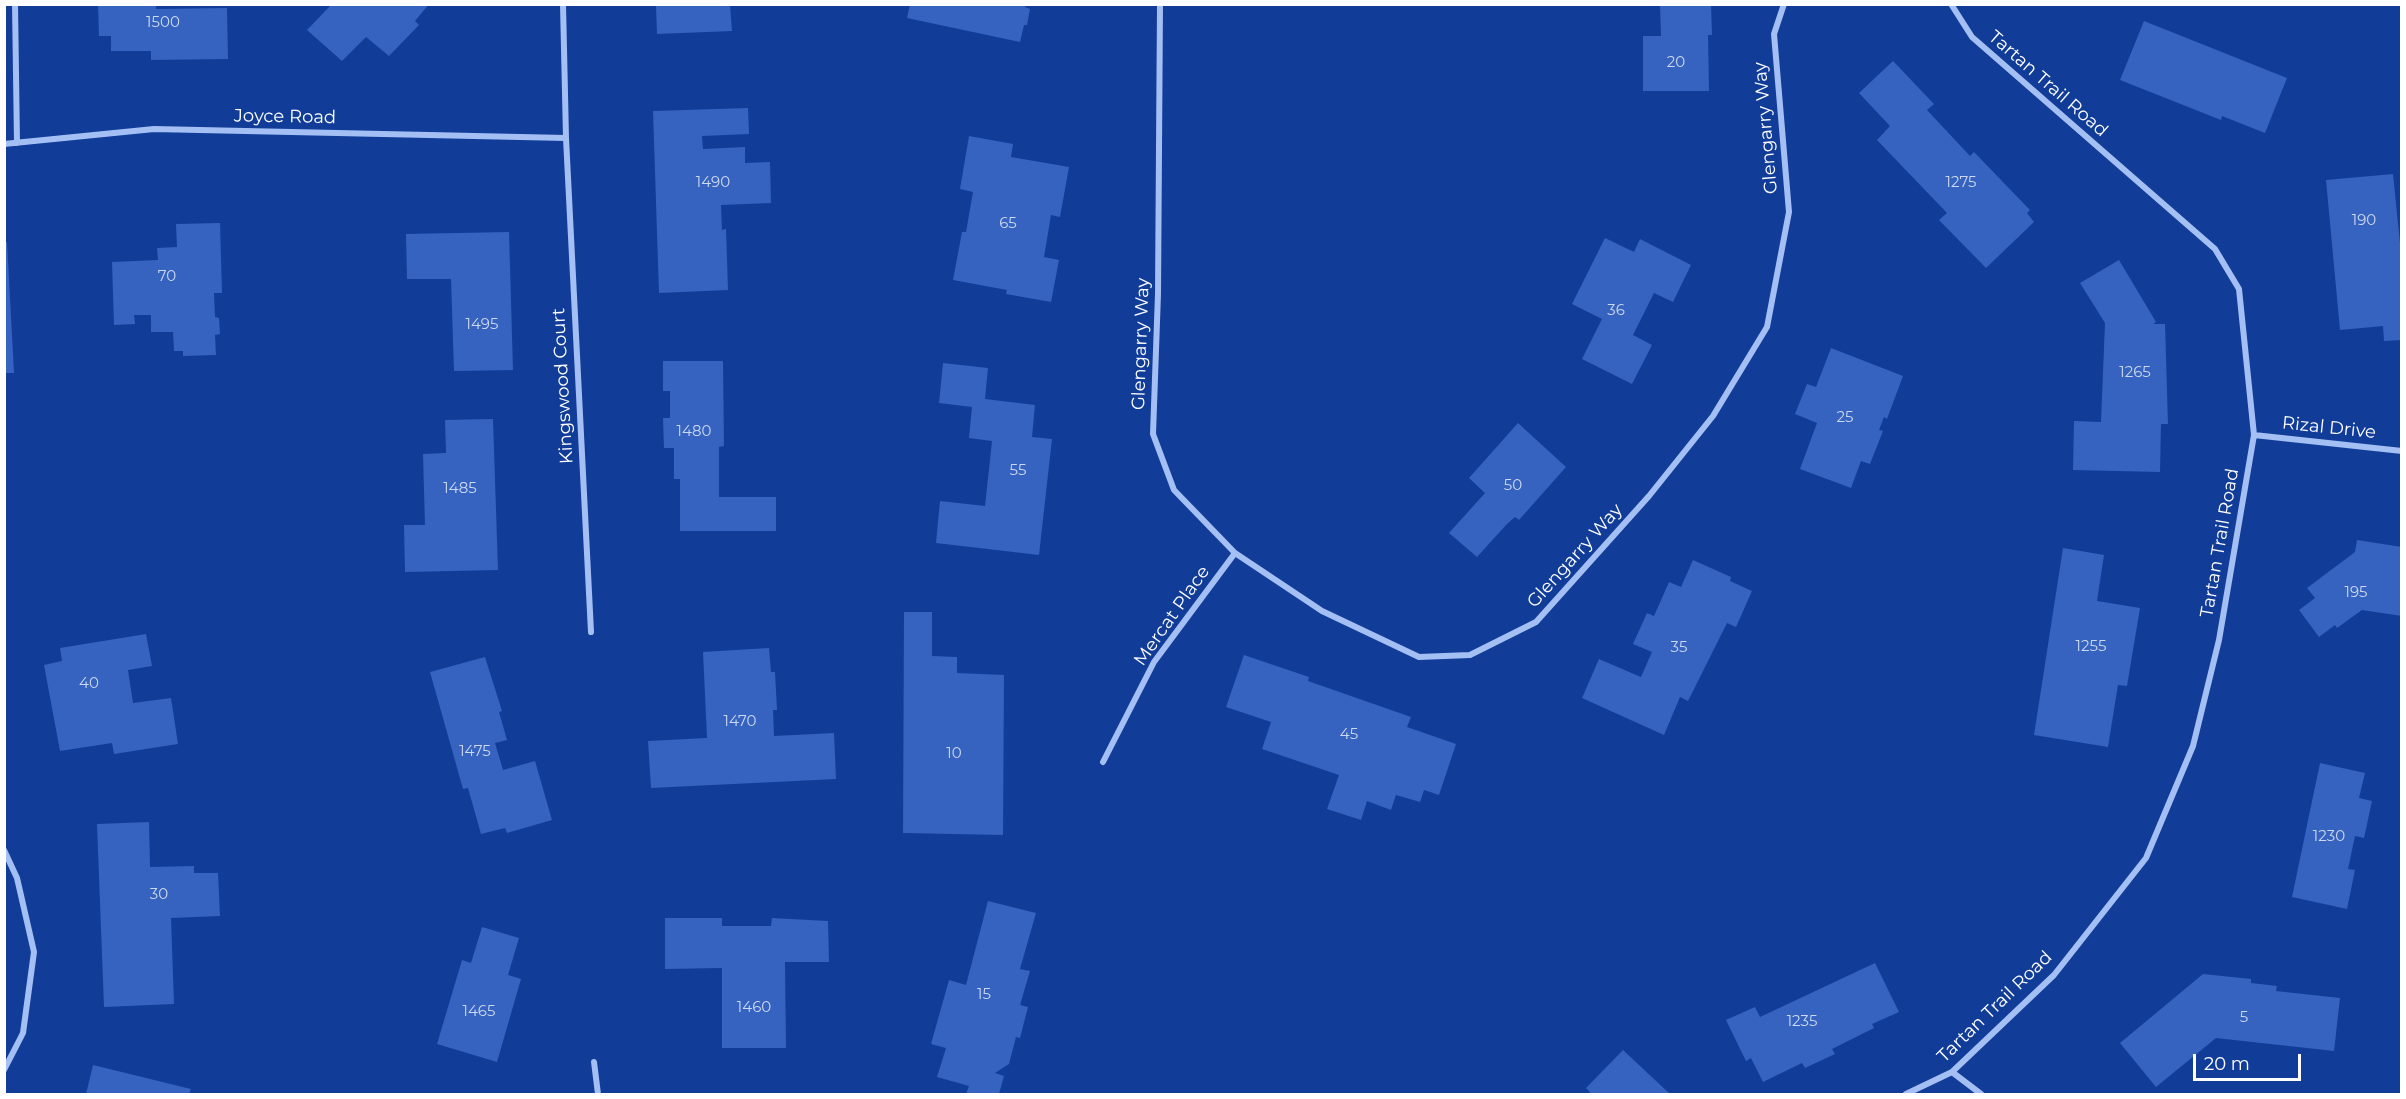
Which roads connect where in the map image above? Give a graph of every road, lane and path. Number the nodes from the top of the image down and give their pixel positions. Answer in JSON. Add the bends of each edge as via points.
{"nodes":[{"id":1,"x":15,"y":4,"type":"edge"},
{"id":2,"x":563,"y":4,"type":"edge"},
{"id":3,"x":1160,"y":4,"type":"edge"},
{"id":4,"x":1784,"y":4,"type":"edge"},
{"id":5,"x":1951,"y":4,"type":"edge"},
{"id":6,"x":566,"y":138,"type":"junction"},
{"id":7,"x":17,"y":143,"type":"junction"},
{"id":8,"x":4,"y":144,"type":"edge"},
{"id":9,"x":2254,"y":435,"type":"junction"},
{"id":10,"x":2402,"y":451,"type":"edge"},
{"id":11,"x":1235,"y":553,"type":"junction"},
{"id":12,"x":591,"y":632,"type":"dead end"},
{"id":13,"x":1103,"y":762,"type":"dead end"},
{"id":14,"x":4,"y":850,"type":"edge"},
{"id":15,"x":594,"y":1062,"type":"dead end"},
{"id":16,"x":4,"y":1070,"type":"edge"},
{"id":17,"x":1952,"y":1072,"type":"junction"},
{"id":18,"x":598,"y":1095,"type":"edge"},
{"id":19,"x":1906,"y":1095,"type":"edge"},
{"id":20,"x":1981,"y":1095,"type":"edge"}],
"edges":[{"from":1,"to":7,"type":"street"},
{"from":2,"to":6,"type":"street","name":"Kingswood Court"},
{"from":3,"to":11,"type":"street","name":"Glengarry Way","via":[[1154,434],[1174,490]]},
{"from":4,"to":11,"type":"street","name":"Glengarry Way","via":[[1774,34],[1789,212],[1767,327],[1713,416],[1649,496],[1536,622],[1470,655],[1419,657],[1322,611]]},
{"from":5,"to":9,"type":"street","name":"Tartan Trail Road","via":[[1972,38],[2215,249],[2239,289]]},
{"from":6,"to":7,"type":"street","name":"Joyce Road","via":[[154,129]]},
{"from":6,"to":12,"type":"street","name":"Kingswood Court"},
{"from":7,"to":8,"type":"street","name":"Joyce Road"},
{"from":9,"to":10,"type":"street","name":"Rizal Drive"},
{"from":9,"to":17,"type":"street","name":"Tartan Trail Road","via":[[2219,640],[2193,746],[2146,858],[2054,975]]},
{"from":11,"to":13,"type":"street","name":"Mercat Place","via":[[1154,662]]},
{"from":14,"to":16,"type":"street","via":[[17,878],[34,952],[23,1033]]},
{"from":15,"to":18,"type":"street"},
{"from":17,"to":19,"type":"street","name":"Tartan Trail Road"},
{"from":17,"to":20,"type":"street"}]}
